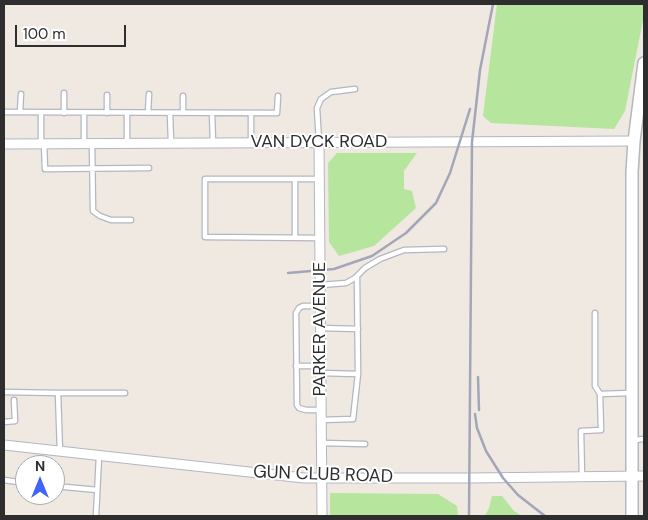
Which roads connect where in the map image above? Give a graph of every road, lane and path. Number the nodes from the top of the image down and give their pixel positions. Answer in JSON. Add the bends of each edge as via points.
{"nodes":[{"id":1,"x":644,"y":63,"type":"edge"},
{"id":2,"x":356,"y":89,"type":"dead end"},
{"id":3,"x":64,"y":93,"type":"dead end"},
{"id":4,"x":21,"y":94,"type":"dead end"},
{"id":5,"x":149,"y":94,"type":"dead end"},
{"id":6,"x":107,"y":95,"type":"dead end"},
{"id":7,"x":183,"y":96,"type":"dead end"},
{"id":8,"x":278,"y":96,"type":"dead end"},
{"id":9,"x":4,"y":112,"type":"edge"},
{"id":10,"x":20,"y":112,"type":"junction"},
{"id":11,"x":41,"y":112,"type":"junction"},
{"id":12,"x":64,"y":112,"type":"junction"},
{"id":13,"x":84,"y":113,"type":"junction"},
{"id":14,"x":107,"y":113,"type":"junction"},
{"id":15,"x":127,"y":113,"type":"junction"},
{"id":16,"x":148,"y":113,"type":"junction"},
{"id":17,"x":170,"y":113,"type":"junction"},
{"id":18,"x":183,"y":113,"type":"junction"},
{"id":19,"x":212,"y":113,"type":"junction"},
{"id":20,"x":251,"y":113,"type":"junction"},
{"id":21,"x":634,"y":141,"type":"junction"},
{"id":22,"x":319,"y":142,"type":"junction"},
{"id":23,"x":43,"y":143,"type":"junction"},
{"id":24,"x":88,"y":143,"type":"junction"},
{"id":25,"x":127,"y":143,"type":"junction"},
{"id":26,"x":171,"y":143,"type":"junction"},
{"id":27,"x":213,"y":143,"type":"junction"},
{"id":28,"x":251,"y":143,"type":"junction"},
{"id":29,"x":4,"y":144,"type":"edge"},
{"id":30,"x":149,"y":168,"type":"dead end"},
{"id":31,"x":93,"y":169,"type":"junction"},
{"id":32,"x":295,"y":179,"type":"junction"},
{"id":33,"x":320,"y":179,"type":"junction"},
{"id":34,"x":131,"y":220,"type":"dead end"},
{"id":35,"x":295,"y":238,"type":"junction"},
{"id":36,"x":320,"y":238,"type":"junction"},
{"id":37,"x":444,"y":249,"type":"dead end"},
{"id":38,"x":357,"y":276,"type":"junction"},
{"id":39,"x":321,"y":285,"type":"junction"},
{"id":40,"x":320,"y":306,"type":"junction"},
{"id":41,"x":595,"y":313,"type":"dead end"},
{"id":42,"x":320,"y":328,"type":"junction"},
{"id":43,"x":358,"y":329,"type":"junction"},
{"id":44,"x":296,"y":366,"type":"junction"},
{"id":45,"x":320,"y":369,"type":"junction"},
{"id":46,"x":358,"y":374,"type":"junction"},
{"id":47,"x":4,"y":392,"type":"edge"},
{"id":48,"x":58,"y":393,"type":"junction"},
{"id":49,"x":125,"y":393,"type":"dead end"},
{"id":50,"x":632,"y":393,"type":"junction"},
{"id":51,"x":600,"y":394,"type":"junction"},
{"id":52,"x":14,"y":400,"type":"dead end"},
{"id":53,"x":321,"y":410,"type":"junction"},
{"id":54,"x":321,"y":420,"type":"junction"},
{"id":55,"x":4,"y":422,"type":"edge"},
{"id":56,"x":638,"y":439,"type":"edge"},
{"id":57,"x":321,"y":443,"type":"junction"},
{"id":58,"x":364,"y":444,"type":"dead end"},
{"id":59,"x":4,"y":445,"type":"edge"},
{"id":60,"x":60,"y":452,"type":"junction"},
{"id":61,"x":99,"y":456,"type":"junction"},
{"id":62,"x":638,"y":476,"type":"edge"},
{"id":63,"x":582,"y":477,"type":"junction"},
{"id":64,"x":322,"y":478,"type":"junction"},
{"id":65,"x":65,"y":487,"type":"edge"},
{"id":66,"x":97,"y":490,"type":"junction"},
{"id":67,"x":96,"y":516,"type":"edge"},
{"id":68,"x":322,"y":516,"type":"edge"},
{"id":69,"x":632,"y":516,"type":"edge"}],
"edges":[{"from":1,"to":21,"type":"street"},
{"from":2,"to":22,"type":"lane","via":[[331,92],[321,99],[317,108]]},
{"from":3,"to":12,"type":"lane"},
{"from":4,"to":10,"type":"lane"},
{"from":5,"to":16,"type":"lane"},
{"from":6,"to":14,"type":"lane"},
{"from":7,"to":18,"type":"lane"},
{"from":8,"to":20,"type":"lane","via":[[277,113]]},
{"from":9,"to":10,"type":"lane"},
{"from":10,"to":11,"type":"lane"},
{"from":11,"to":12,"type":"lane"},
{"from":11,"to":23,"type":"lane"},
{"from":12,"to":13,"type":"lane"},
{"from":13,"to":14,"type":"lane"},
{"from":13,"to":24,"type":"lane"},
{"from":14,"to":15,"type":"lane"},
{"from":15,"to":16,"type":"lane"},
{"from":15,"to":25,"type":"lane"},
{"from":16,"to":17,"type":"lane"},
{"from":17,"to":18,"type":"lane"},
{"from":17,"to":26,"type":"lane"},
{"from":18,"to":19,"type":"lane"},
{"from":19,"to":20,"type":"lane"},
{"from":19,"to":27,"type":"lane"},
{"from":20,"to":28,"type":"lane"},
{"from":21,"to":22,"type":"street","name":"VAN DYCK ROAD"},
{"from":21,"to":50,"type":"street"},
{"from":22,"to":28,"type":"street","name":"VAN DYCK ROAD"},
{"from":22,"to":33,"type":"street","name":"PARKER AVENUE"},
{"from":23,"to":24,"type":"street","name":"VAN DYCK ROAD"},
{"from":23,"to":29,"type":"street","name":"VAN DYCK ROAD"},
{"from":23,"to":31,"type":"lane","via":[[45,169]]},
{"from":24,"to":25,"type":"street","name":"VAN DYCK ROAD"},
{"from":24,"to":31,"type":"lane"},
{"from":25,"to":26,"type":"street","name":"VAN DYCK ROAD"},
{"from":26,"to":27,"type":"street","name":"VAN DYCK ROAD"},
{"from":27,"to":28,"type":"street","name":"VAN DYCK ROAD"},
{"from":30,"to":31,"type":"lane"},
{"from":31,"to":34,"type":"lane","via":[[93,211],[111,220]]},
{"from":32,"to":33,"type":"lane"},
{"from":32,"to":35,"type":"lane"},
{"from":32,"to":35,"type":"lane","via":[[205,178],[205,237]]},
{"from":33,"to":36,"type":"street","name":"PARKER AVENUE"},
{"from":35,"to":36,"type":"lane"},
{"from":36,"to":39,"type":"street","name":"PARKER AVENUE"},
{"from":37,"to":38,"type":"lane","via":[[404,250],[380,259]]},
{"from":38,"to":39,"type":"lane","via":[[346,283]]},
{"from":38,"to":43,"type":"lane"},
{"from":39,"to":40,"type":"street","name":"PARKER AVENUE"},
{"from":40,"to":42,"type":"street","name":"PARKER AVENUE"},
{"from":40,"to":44,"type":"lane","via":[[303,306],[296,313]]},
{"from":41,"to":51,"type":"lane","via":[[594,386]]},
{"from":42,"to":43,"type":"lane"},
{"from":42,"to":45,"type":"street","name":"PARKER AVENUE"},
{"from":43,"to":46,"type":"lane"},
{"from":44,"to":45,"type":"lane"},
{"from":44,"to":53,"type":"lane","via":[[296,405],[306,410]]},
{"from":45,"to":46,"type":"lane"},
{"from":45,"to":53,"type":"street","name":"PARKER AVENUE"},
{"from":46,"to":54,"type":"lane","via":[[353,419]]},
{"from":47,"to":48,"type":"lane"},
{"from":48,"to":49,"type":"lane"},
{"from":48,"to":60,"type":"lane"},
{"from":50,"to":51,"type":"lane"},
{"from":50,"to":56,"type":"street"},
{"from":51,"to":63,"type":"lane","via":[[601,430],[581,431]]},
{"from":52,"to":55,"type":"lane","via":[[15,421]]},
{"from":53,"to":54,"type":"street","name":"PARKER AVENUE"},
{"from":54,"to":57,"type":"street","name":"PARKER AVENUE"},
{"from":56,"to":62,"type":"street"},
{"from":57,"to":58,"type":"lane"},
{"from":57,"to":64,"type":"street","name":"PARKER AVENUE"},
{"from":59,"to":60,"type":"street","name":"GUN CLUB ROAD"},
{"from":60,"to":61,"type":"street","name":"GUN CLUB ROAD"},
{"from":61,"to":64,"type":"street","name":"GUN CLUB ROAD"},
{"from":61,"to":66,"type":"lane"},
{"from":62,"to":63,"type":"street","name":"GUN CLUB ROAD"},
{"from":62,"to":69,"type":"street"},
{"from":63,"to":64,"type":"street","name":"GUN CLUB ROAD"},
{"from":64,"to":68,"type":"street","name":"PARKER AVENUE"},
{"from":65,"to":66,"type":"lane"},
{"from":66,"to":67,"type":"lane"}]}
